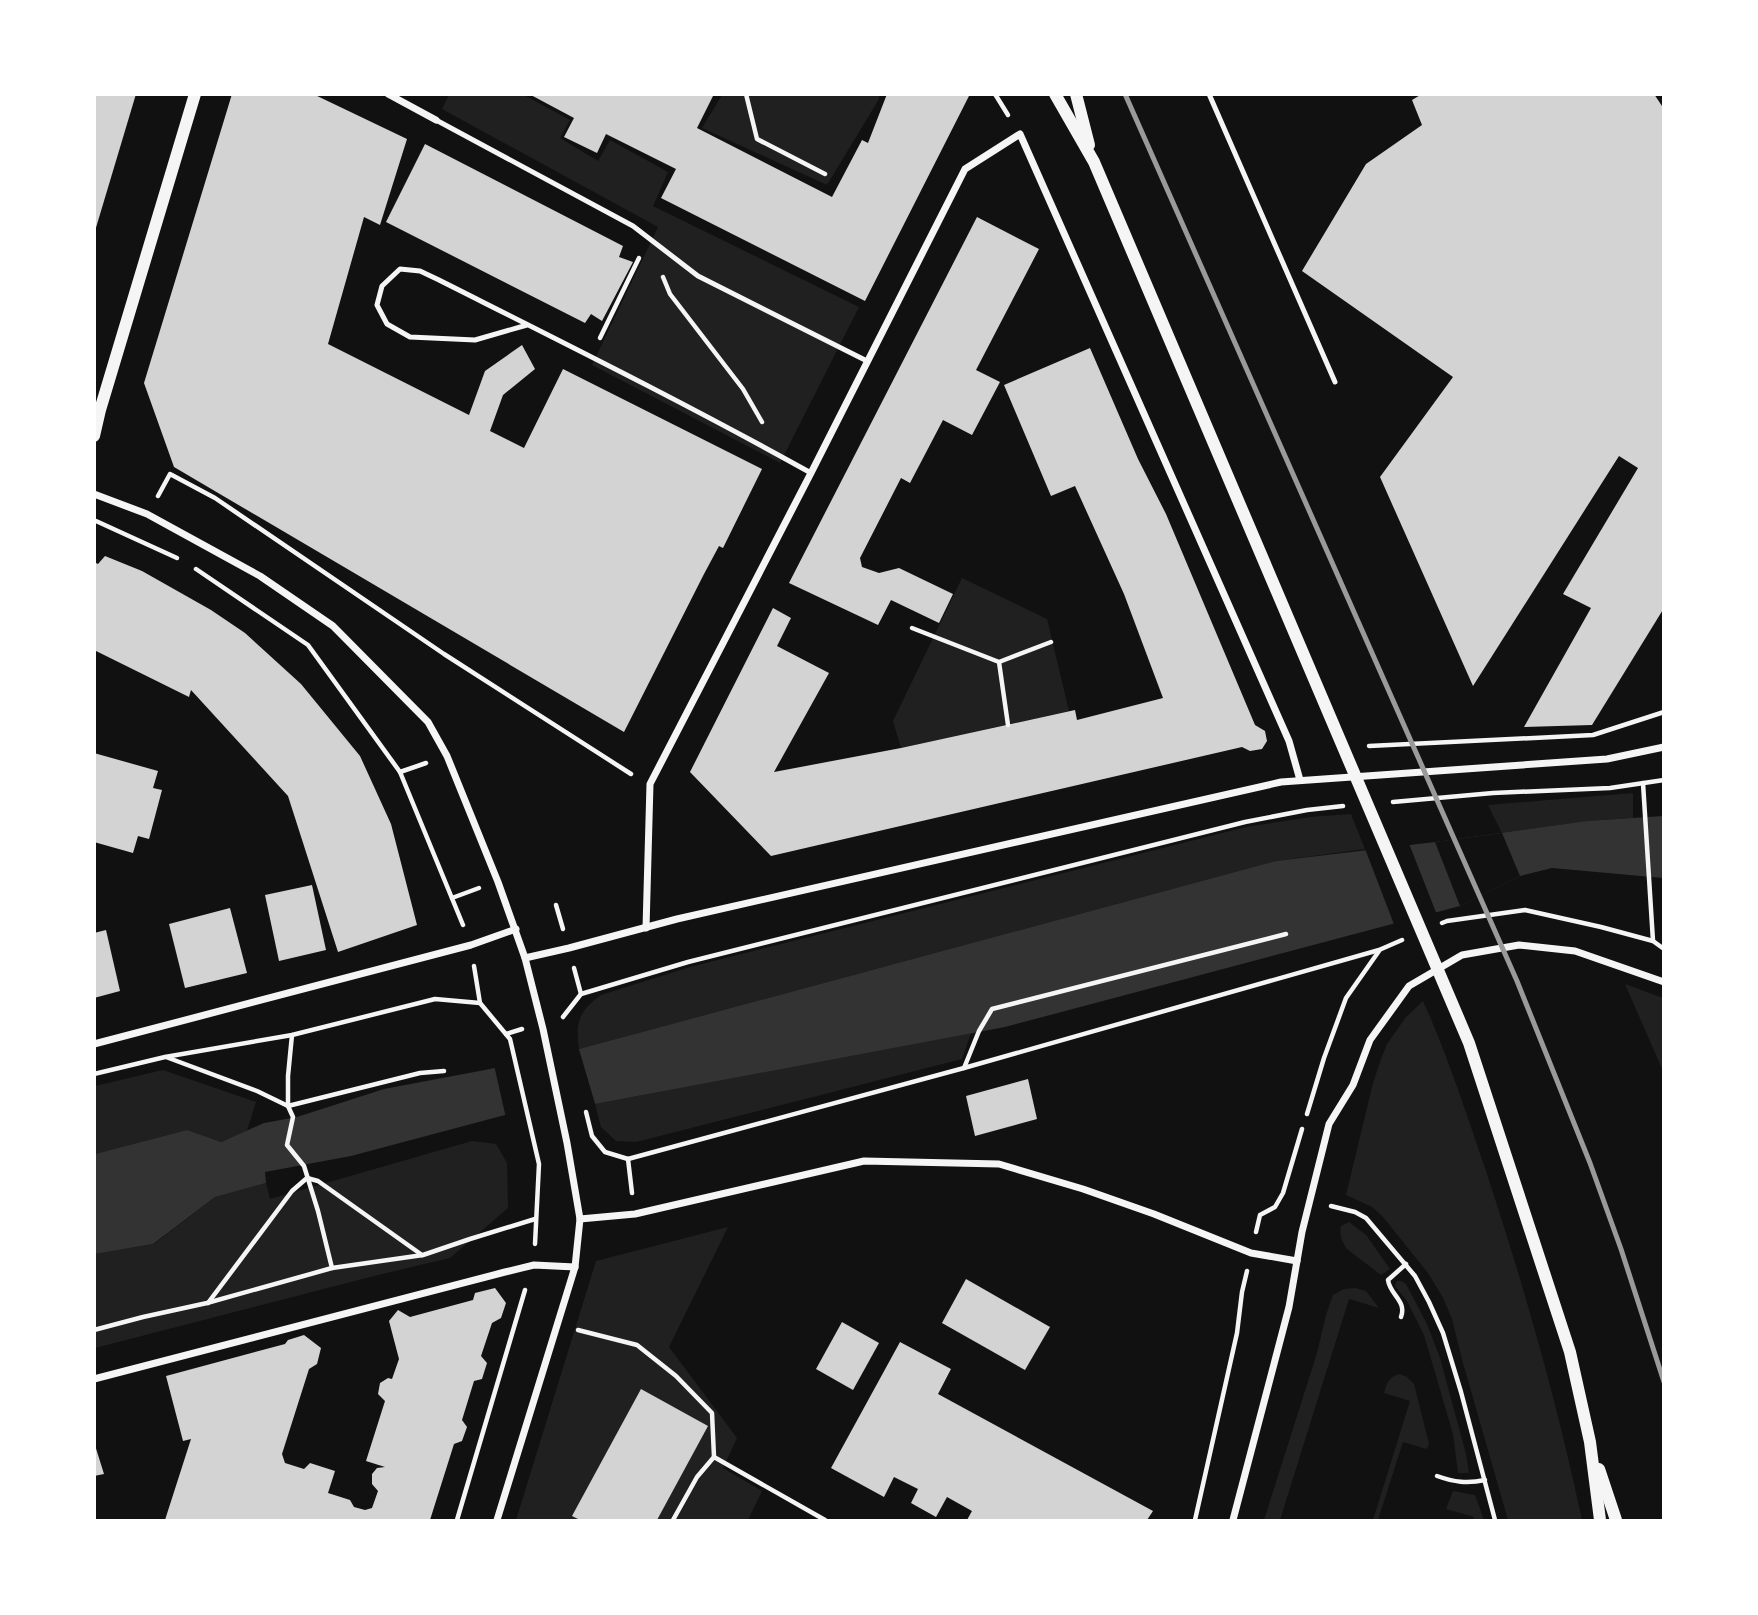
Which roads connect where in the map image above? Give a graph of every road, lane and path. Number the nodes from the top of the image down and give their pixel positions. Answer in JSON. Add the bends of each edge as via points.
{"nodes":[{"id":1,"x":195,"y":94,"type":"edge"},
{"id":2,"x":746,"y":94,"type":"edge"},
{"id":3,"x":1055,"y":94,"type":"edge"},
{"id":4,"x":1076,"y":94,"type":"edge"},
{"id":5,"x":1209,"y":94,"type":"edge"},
{"id":6,"x":392,"y":95,"type":"edge"},
{"id":7,"x":436,"y":120,"type":"joint"},
{"id":8,"x":1094,"y":162,"type":"junction"},
{"id":9,"x":825,"y":174,"type":"dead end"},
{"id":10,"x":648,"y":237,"type":"junction"},
{"id":11,"x":527,"y":325,"type":"junction"},
{"id":12,"x":590,"y":357,"type":"junction"},
{"id":13,"x":867,"y":362,"type":"junction"},
{"id":14,"x":1335,"y":382,"type":"dead end"},
{"id":15,"x":94,"y":436,"type":"edge"},
{"id":16,"x":781,"y":457,"type":"junction"},
{"id":17,"x":811,"y":473,"type":"junction"},
{"id":18,"x":94,"y":494,"type":"edge"},
{"id":19,"x":147,"y":514,"type":"junction"},
{"id":20,"x":94,"y":520,"type":"edge"},
{"id":21,"x":912,"y":628,"type":"dead end"},
{"id":22,"x":1051,"y":642,"type":"dead end"},
{"id":23,"x":999,"y":662,"type":"junction"},
{"id":24,"x":1664,"y":712,"type":"edge"},
{"id":25,"x":1008,"y":725,"type":"dead end"},
{"id":26,"x":1357,"y":746,"type":"dead end"},
{"id":27,"x":1664,"y":747,"type":"edge"},
{"id":28,"x":1300,"y":780,"type":"junction"},
{"id":29,"x":1664,"y":780,"type":"edge"},
{"id":30,"x":1643,"y":783,"type":"junction"},
{"id":31,"x":650,"y":784,"type":"junction"},
{"id":32,"x":1387,"y":803,"type":"dead end"},
{"id":33,"x":1347,"y":806,"type":"dead end"},
{"id":34,"x":646,"y":928,"type":"junction"},
{"id":35,"x":516,"y":929,"type":"junction"},
{"id":36,"x":1286,"y":934,"type":"dead end"},
{"id":37,"x":471,"y":944,"type":"junction"},
{"id":38,"x":1664,"y":949,"type":"edge"},
{"id":39,"x":525,"y":958,"type":"junction"},
{"id":40,"x":1664,"y":982,"type":"edge"},
{"id":41,"x":480,"y":1003,"type":"junction"},
{"id":42,"x":561,"y":1024,"type":"dead end"},
{"id":43,"x":292,"y":1035,"type":"junction"},
{"id":44,"x":94,"y":1044,"type":"edge"},
{"id":45,"x":165,"y":1057,"type":"junction"},
{"id":46,"x":964,"y":1068,"type":"junction"},
{"id":47,"x":444,"y":1071,"type":"dead end"},
{"id":48,"x":94,"y":1074,"type":"edge"},
{"id":49,"x":288,"y":1106,"type":"junction"},
{"id":50,"x":592,"y":1136,"type":"dead end"},
{"id":51,"x":628,"y":1159,"type":"junction"},
{"id":52,"x":307,"y":1178,"type":"junction"},
{"id":53,"x":1344,"y":1209,"type":"dead end"},
{"id":54,"x":635,"y":1214,"type":"junction"},
{"id":55,"x":1260,"y":1215,"type":"dead end"},
{"id":56,"x":536,"y":1219,"type":"junction"},
{"id":57,"x":580,"y":1219,"type":"junction"},
{"id":58,"x":423,"y":1255,"type":"junction"},
{"id":59,"x":1297,"y":1261,"type":"junction"},
{"id":60,"x":1406,"y":1264,"type":"junction"},
{"id":61,"x":534,"y":1265,"type":"junction"},
{"id":62,"x":575,"y":1266,"type":"junction"},
{"id":63,"x":332,"y":1268,"type":"junction"},
{"id":64,"x":1242,"y":1292,"type":"dead end"},
{"id":65,"x":207,"y":1303,"type":"junction"},
{"id":66,"x":1401,"y":1317,"type":"dead end"},
{"id":67,"x":558,"y":1325,"type":"junction"},
{"id":68,"x":94,"y":1330,"type":"edge"},
{"id":69,"x":94,"y":1379,"type":"edge"},
{"id":70,"x":1590,"y":1442,"type":"junction"},
{"id":71,"x":714,"y":1458,"type":"junction"},
{"id":72,"x":1437,"y":1476,"type":"dead end"},
{"id":73,"x":1485,"y":1480,"type":"junction"},
{"id":74,"x":457,"y":1521,"type":"edge"},
{"id":75,"x":497,"y":1521,"type":"edge"},
{"id":76,"x":673,"y":1521,"type":"edge"},
{"id":77,"x":825,"y":1521,"type":"edge"},
{"id":78,"x":1195,"y":1521,"type":"edge"},
{"id":79,"x":1233,"y":1521,"type":"edge"},
{"id":80,"x":1496,"y":1521,"type":"edge"},
{"id":81,"x":1600,"y":1521,"type":"edge"},
{"id":82,"x":1616,"y":1521,"type":"edge"}],
"edges":[{"from":1,"to":15,"type":"street"},
{"from":2,"to":9,"type":"path","via":[[757,139]]},
{"from":3,"to":8,"type":"street"},
{"from":4,"to":8,"type":"street"},
{"from":5,"to":14,"type":"lane"},
{"from":6,"to":7,"type":"street"},
{"from":7,"to":10,"type":"lane"},
{"from":8,"to":70,"type":"street","via":[[1469,1043],[1570,1352]]},
{"from":10,"to":12,"type":"path"},
{"from":10,"to":13,"type":"lane","via":[[698,276]]},
{"from":10,"to":16,"type":"path","via":[[670,294],[743,389]]},
{"from":11,"to":11,"type":"lane","via":[[420,271],[400,269],[382,286],[377,305],[387,324],[410,337],[475,340]]},
{"from":11,"to":12,"type":"lane"},
{"from":12,"to":16,"type":"lane"},
{"from":13,"to":17,"type":"street"},
{"from":13,"to":28,"type":"street","via":[[965,169],[1020,134],[1289,741]]},
{"from":16,"to":17,"type":"lane"},
{"from":17,"to":31,"type":"street"},
{"from":18,"to":19,"type":"street"},
{"from":19,"to":31,"type":"path","via":[[170,474],[215,498],[444,654]]},
{"from":19,"to":35,"type":"street","via":[[260,576],[333,626],[429,722]]},
{"from":20,"to":37,"type":"path","via":[[188,564],[309,645],[400,772]]},
{"from":21,"to":23,"type":"path"},
{"from":22,"to":23,"type":"path"},
{"from":23,"to":25,"type":"path"},
{"from":24,"to":26,"type":"path","via":[[1592,735]]},
{"from":27,"to":28,"type":"street","via":[[1607,759]]},
{"from":28,"to":34,"type":"street"},
{"from":29,"to":30,"type":"path"},
{"from":30,"to":32,"type":"path"},
{"from":30,"to":38,"type":"path","via":[[1653,942]]},
{"from":31,"to":34,"type":"street"},
{"from":33,"to":42,"type":"path","via":[[1245,822],[688,962],[581,994]]},
{"from":34,"to":39,"type":"street"},
{"from":35,"to":37,"type":"street"},
{"from":35,"to":39,"type":"street"},
{"from":36,"to":46,"type":"path","via":[[992,1009]]},
{"from":37,"to":41,"type":"path"},
{"from":37,"to":44,"type":"street"},
{"from":39,"to":57,"type":"street"},
{"from":40,"to":59,"type":"street","via":[[1575,951],[1519,945],[1462,955],[1409,986],[1370,1040],[1353,1085],[1329,1124]]},
{"from":41,"to":43,"type":"path","via":[[435,999]]},
{"from":41,"to":56,"type":"path","via":[[510,1039],[539,1164]]},
{"from":43,"to":45,"type":"path"},
{"from":43,"to":49,"type":"path"},
{"from":45,"to":48,"type":"path"},
{"from":45,"to":49,"type":"path"},
{"from":46,"to":51,"type":"path"},
{"from":46,"to":55,"type":"path","via":[[1380,950],[1346,998],[1283,1193],[1275,1207]]},
{"from":47,"to":49,"type":"path"},
{"from":49,"to":52,"type":"path","via":[[293,1117],[287,1145],[304,1166]]},
{"from":50,"to":51,"type":"path","via":[[605,1153]]},
{"from":51,"to":54,"type":"path"},
{"from":52,"to":58,"type":"path","via":[[318,1181]]},
{"from":52,"to":63,"type":"path"},
{"from":52,"to":65,"type":"path","via":[[292,1191]]},
{"from":53,"to":60,"type":"path","via":[[1366,1219]]},
{"from":54,"to":57,"type":"street"},
{"from":54,"to":59,"type":"street","via":[[864,1161],[999,1164],[1154,1214],[1251,1253]]},
{"from":56,"to":58,"type":"path"},
{"from":56,"to":61,"type":"path"},
{"from":57,"to":62,"type":"street"},
{"from":58,"to":63,"type":"path"},
{"from":59,"to":79,"type":"street"},
{"from":60,"to":66,"type":"path","via":[[1388,1280],[1402,1303]]},
{"from":60,"to":73,"type":"path","via":[[1443,1333]]},
{"from":61,"to":62,"type":"street"},
{"from":61,"to":69,"type":"street"},
{"from":61,"to":74,"type":"path"},
{"from":62,"to":67,"type":"street"},
{"from":63,"to":65,"type":"path"},
{"from":64,"to":78,"type":"path"},
{"from":65,"to":68,"type":"path"},
{"from":67,"to":71,"type":"path","via":[[637,1345],[676,1376],[712,1413]]},
{"from":67,"to":75,"type":"street"},
{"from":70,"to":81,"type":"street"},
{"from":70,"to":82,"type":"street"},
{"from":71,"to":76,"type":"path","via":[[697,1477]]},
{"from":71,"to":77,"type":"path"},
{"from":72,"to":73,"type":"path","via":[[1455,1482]]},
{"from":73,"to":80,"type":"path"}]}
